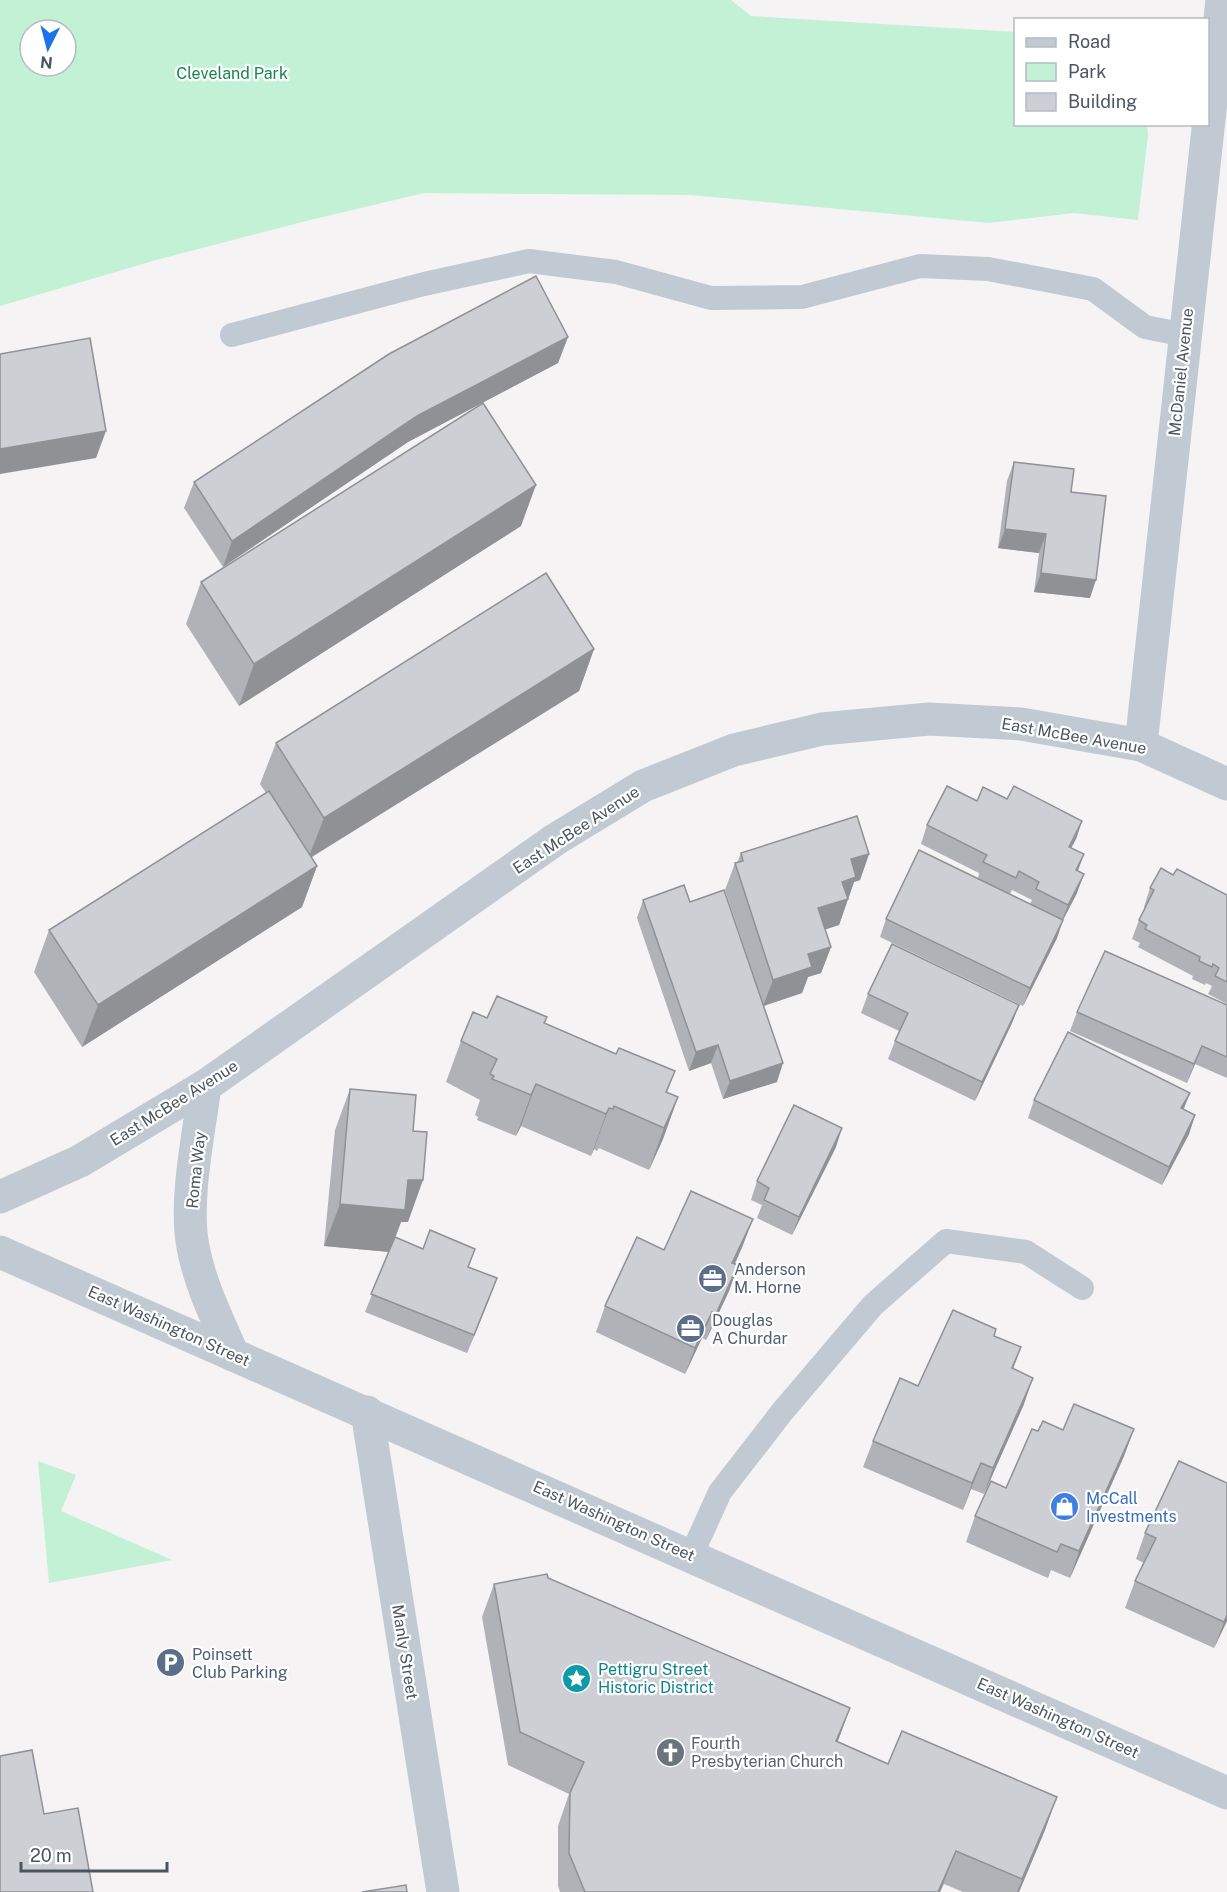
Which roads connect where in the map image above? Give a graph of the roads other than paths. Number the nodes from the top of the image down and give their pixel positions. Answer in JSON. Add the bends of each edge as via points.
{"nodes":[{"id":1,"x":1222,"y":0,"type":"edge"},
{"id":2,"x":1209,"y":117,"type":"edge"},
{"id":3,"x":1208,"y":126,"type":"edge"},
{"id":4,"x":232,"y":335,"type":"dead end"},
{"id":5,"x":1185,"y":335,"type":"junction"},
{"id":6,"x":1141,"y":745,"type":"junction"},
{"id":7,"x":1227,"y":784,"type":"edge"},
{"id":8,"x":205,"y":1086,"type":"junction"},
{"id":9,"x":0,"y":1197,"type":"edge"},
{"id":10,"x":0,"y":1252,"type":"edge"},
{"id":11,"x":1082,"y":1288,"type":"dead end"},
{"id":12,"x":233,"y":1355,"type":"junction"},
{"id":13,"x":367,"y":1412,"type":"junction"},
{"id":14,"x":691,"y":1556,"type":"junction"},
{"id":15,"x":1227,"y":1793,"type":"edge"},
{"id":16,"x":443,"y":1892,"type":"edge"}],
"edges":[{"from":1,"to":2,"type":"street","name":"McDaniel Avenue"},
{"from":3,"to":5,"type":"street","name":"McDaniel Avenue"},
{"from":4,"to":5,"type":"lane","via":[[424,284],[529,261],[616,272],[711,298],[802,297],[920,266],[988,269],[1093,289],[1145,327]]},
{"from":5,"to":6,"type":"street","name":"McDaniel Avenue"},
{"from":6,"to":7,"type":"street","name":"East McBee Avenue"},
{"from":6,"to":8,"type":"street","name":"East McBee Avenue","via":[[1021,723],[929,719],[822,729],[734,750],[643,786],[556,839]]},
{"from":8,"to":9,"type":"street","name":"East McBee Avenue","via":[[80,1161]]},
{"from":8,"to":12,"type":"street","name":"Roma Way","via":[[190,1204],[193,1245],[204,1287]]},
{"from":10,"to":12,"type":"street","name":"East Washington Street"},
{"from":11,"to":14,"type":"lane","via":[[1026,1252],[946,1241],[873,1305],[782,1412],[720,1491]]},
{"from":12,"to":13,"type":"street","name":"East Washington Street"},
{"from":13,"to":14,"type":"street","name":"East Washington Street"},
{"from":13,"to":16,"type":"street","name":"Manly Street"},
{"from":14,"to":15,"type":"street","name":"East Washington Street"}]}
